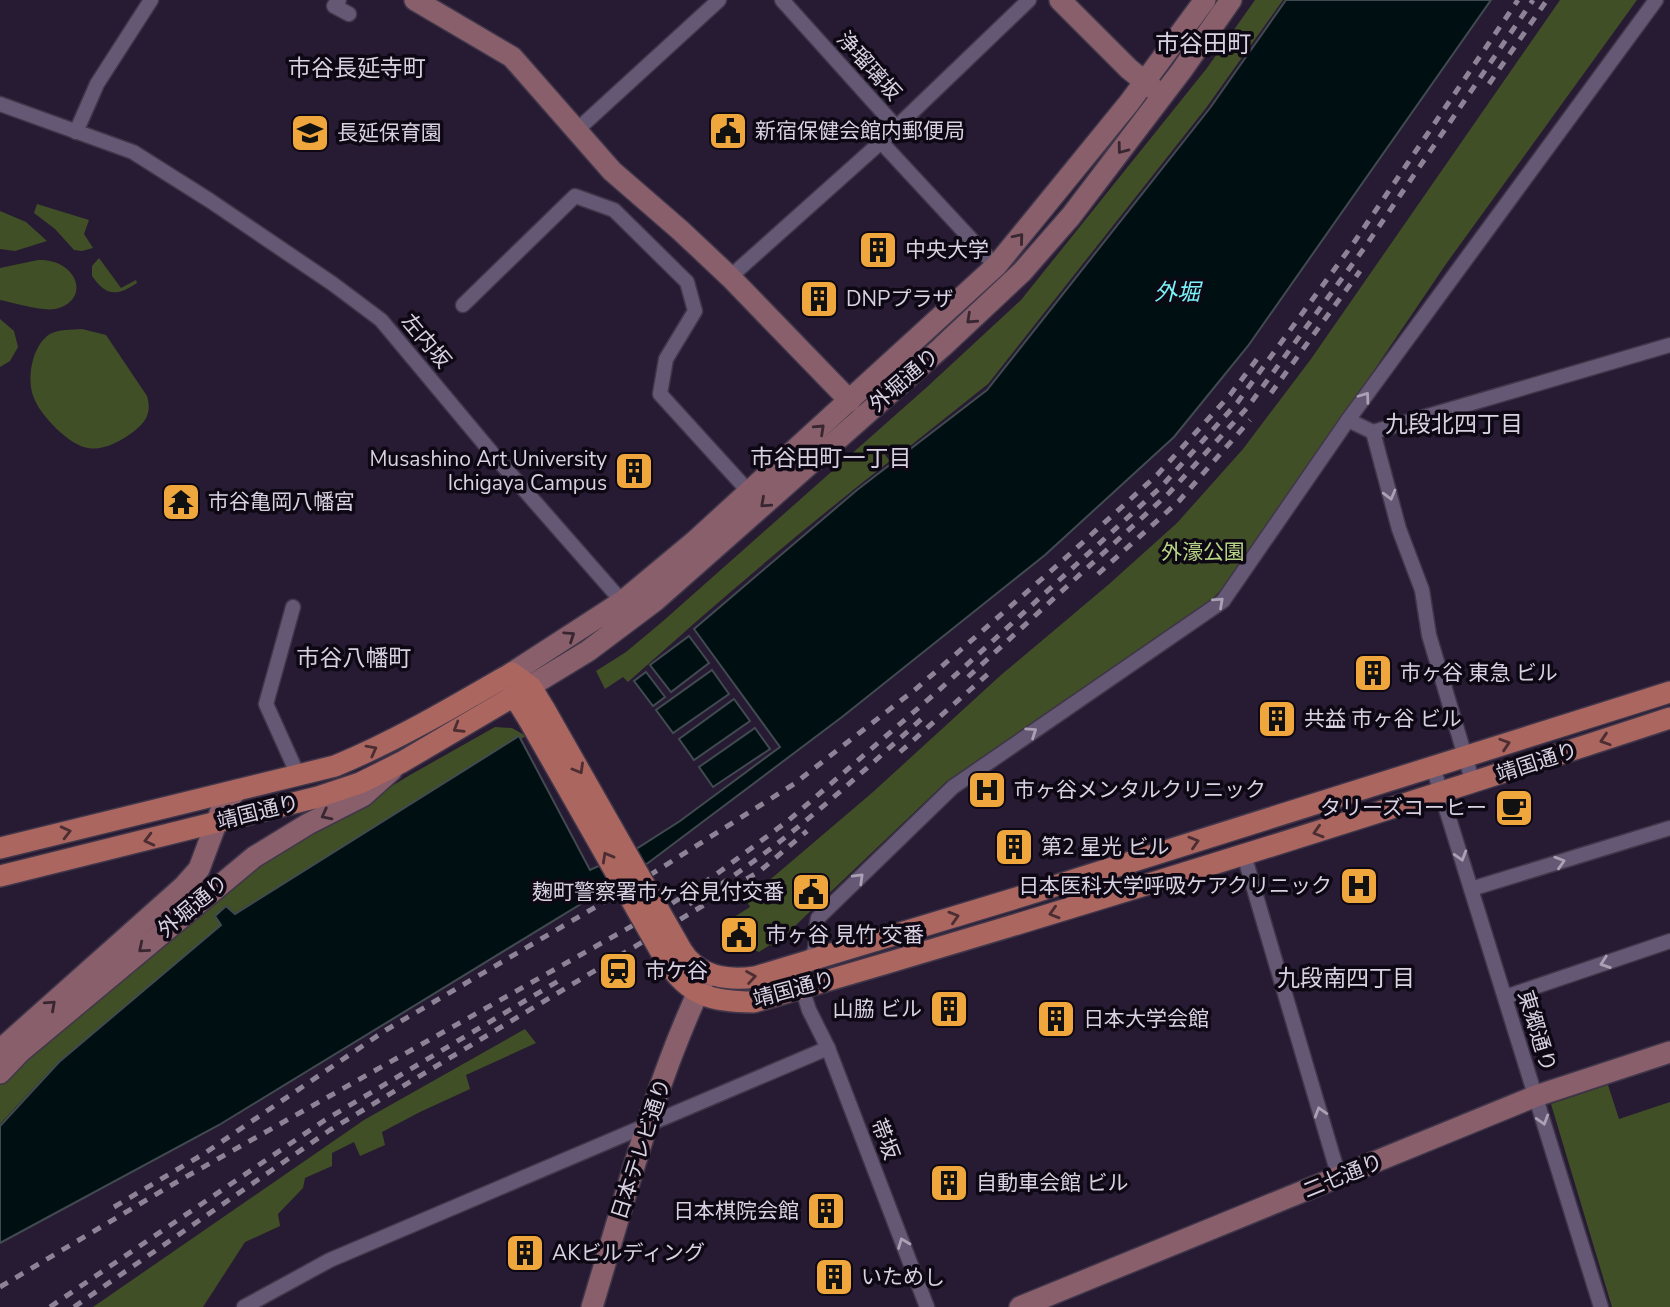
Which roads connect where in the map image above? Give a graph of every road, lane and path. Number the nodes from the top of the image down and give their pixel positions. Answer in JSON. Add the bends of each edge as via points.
{"nodes":[{"id":1,"x":151,"y":0,"type":"edge"},
{"id":2,"x":339,"y":0,"type":"edge"},
{"id":3,"x":415,"y":0,"type":"edge"},
{"id":4,"x":719,"y":0,"type":"edge"},
{"id":5,"x":782,"y":0,"type":"edge"},
{"id":6,"x":1029,"y":0,"type":"edge"},
{"id":7,"x":1060,"y":0,"type":"edge"},
{"id":8,"x":1205,"y":0,"type":"edge"},
{"id":9,"x":1231,"y":0,"type":"edge"},
{"id":10,"x":1656,"y":0,"type":"edge"},
{"id":11,"x":349,"y":14,"type":"dead end"},
{"id":12,"x":1145,"y":82,"type":"junction"},
{"id":13,"x":1163,"y":95,"type":"junction"},
{"id":14,"x":0,"y":104,"type":"edge"},
{"id":15,"x":897,"y":128,"type":"junction"},
{"id":16,"x":578,"y":130,"type":"junction"},
{"id":17,"x":76,"y":131,"type":"junction"},
{"id":18,"x":881,"y":142,"type":"junction"},
{"id":19,"x":996,"y":266,"type":"junction"},
{"id":20,"x":730,"y":277,"type":"junction"},
{"id":21,"x":463,"y":305,"type":"dead end"},
{"id":22,"x":1670,"y":345,"type":"edge"},
{"id":23,"x":850,"y":401,"type":"junction"},
{"id":24,"x":1348,"y":420,"type":"junction"},
{"id":25,"x":1373,"y":432,"type":"junction"},
{"id":26,"x":750,"y":493,"type":"junction"},
{"id":27,"x":293,"y":607,"type":"dead end"},
{"id":28,"x":629,"y":609,"type":"junction"},
{"id":29,"x":512,"y":673,"type":"junction"},
{"id":30,"x":523,"y":691,"type":"junction"},
{"id":31,"x":1670,"y":692,"type":"edge"},
{"id":32,"x":1670,"y":719,"type":"edge"},
{"id":33,"x":1465,"y":757,"type":"junction"},
{"id":34,"x":402,"y":762,"type":"junction"},
{"id":35,"x":1433,"y":767,"type":"junction"},
{"id":36,"x":298,"y":775,"type":"junction"},
{"id":37,"x":1473,"y":783,"type":"junction"},
{"id":38,"x":237,"y":790,"type":"junction"},
{"id":39,"x":1441,"y":793,"type":"junction"},
{"id":40,"x":215,"y":823,"type":"junction"},
{"id":41,"x":1670,"y":828,"type":"edge"},
{"id":42,"x":0,"y":848,"type":"edge"},
{"id":43,"x":1244,"y":855,"type":"junction"},
{"id":44,"x":0,"y":876,"type":"edge"},
{"id":45,"x":1471,"y":890,"type":"junction"},
{"id":46,"x":1670,"y":941,"type":"edge"},
{"id":47,"x":687,"y":962,"type":"junction"},
{"id":48,"x":795,"y":966,"type":"junction"},
{"id":49,"x":802,"y":988,"type":"junction"},
{"id":50,"x":697,"y":994,"type":"junction"},
{"id":51,"x":1505,"y":998,"type":"junction"},
{"id":52,"x":828,"y":1048,"type":"junction"},
{"id":53,"x":0,"y":1050,"type":"edge"},
{"id":54,"x":1670,"y":1052,"type":"edge"},
{"id":55,"x":0,"y":1073,"type":"edge"},
{"id":56,"x":1536,"y":1096,"type":"junction"},
{"id":57,"x":647,"y":1126,"type":"junction"},
{"id":58,"x":1339,"y":1177,"type":"junction"},
{"id":59,"x":249,"y":1306,"type":"edge"},
{"id":60,"x":592,"y":1307,"type":"edge"},
{"id":61,"x":927,"y":1307,"type":"edge"},
{"id":62,"x":1020,"y":1307,"type":"edge"},
{"id":63,"x":1601,"y":1307,"type":"edge"}],
"edges":[{"from":1,"to":17,"type":"street","via":[[97,84]]},
{"from":2,"to":11,"type":"street","via":[[334,6]]},
{"from":3,"to":16,"type":"main road","via":[[512,57]]},
{"from":4,"to":16,"type":"street"},
{"from":5,"to":15,"type":"street","name":"浄瑠璃坂"},
{"from":6,"to":15,"type":"street"},
{"from":7,"to":12,"type":"main road"},
{"from":8,"to":12,"type":"main road","name":"外堀通り"},
{"from":9,"to":13,"type":"main road","name":"外堀通り"},
{"from":24,"to":10,"type":"street","one_way":true},
{"from":12,"to":13,"type":"main road"},
{"from":19,"to":12,"type":"main road","name":"外堀通り","one_way":true},
{"from":13,"to":28,"type":"main road","name":"外堀通り","one_way":true,"via":[[1022,272],[942,347]]},
{"from":14,"to":17,"type":"street","name":"左内坂"},
{"from":15,"to":18,"type":"street"},
{"from":16,"to":20,"type":"main road","via":[[612,171]]},
{"from":17,"to":28,"type":"street","name":"左内坂","via":[[133,152],[382,320]]},
{"from":18,"to":19,"type":"street"},
{"from":18,"to":20,"type":"street"},
{"from":19,"to":23,"type":"main road","name":"外堀通り"},
{"from":20,"to":23,"type":"main road"},
{"from":21,"to":26,"type":"street","via":[[575,196],[614,210],[687,282],[695,310],[666,359],[660,394]]},
{"from":22,"to":25,"type":"street"},
{"from":26,"to":23,"type":"main road","name":"外堀通り","one_way":true},
{"from":24,"to":25,"type":"street"},
{"from":48,"to":24,"type":"street","one_way":true,"via":[[815,954],[818,918],[953,787],[1223,601]]},
{"from":25,"to":33,"type":"street","one_way":true,"via":[[1399,529],[1422,590],[1429,635]]},
{"from":26,"to":28,"type":"main road","name":"外堀通り"},
{"from":27,"to":36,"type":"street","via":[[266,704]]},
{"from":29,"to":28,"type":"main road","name":"外堀通り","one_way":true},
{"from":28,"to":30,"type":"main road","name":"外堀通り","via":[[588,651]]},
{"from":29,"to":30,"type":"main road"},
{"from":36,"to":29,"type":"main road","name":"靖国通り","one_way":true,"via":[[360,756]]},
{"from":30,"to":34,"type":"main road","name":"靖国通り","one_way":true},
{"from":30,"to":47,"type":"main road","bridge":true},
{"from":33,"to":31,"type":"main road","name":"靖国通り","one_way":true},
{"from":32,"to":37,"type":"main road","name":"靖国通り","one_way":true},
{"from":33,"to":35,"type":"main road","name":"靖国通り"},
{"from":33,"to":37,"type":"street"},
{"from":34,"to":40,"type":"main road","name":"靖国通り","via":[[318,797]]},
{"from":34,"to":55,"type":"main road","name":"外堀通り","one_way":true,"via":[[363,796],[254,857]]},
{"from":35,"to":39,"type":"street","name":"東郷通り"},
{"from":48,"to":35,"type":"main road","name":"靖国通り","one_way":true},
{"from":36,"to":38,"type":"main road","name":"靖国通り"},
{"from":37,"to":39,"type":"main road","name":"靖国通り"},
{"from":38,"to":40,"type":"main road","name":"外堀通り"},
{"from":42,"to":38,"type":"main road","name":"靖国通り","one_way":true},
{"from":39,"to":43,"type":"main road","name":"靖国通り","one_way":true},
{"from":39,"to":45,"type":"street","name":"東郷通り","one_way":true},
{"from":40,"to":44,"type":"main road","name":"靖国通り","one_way":true},
{"from":53,"to":40,"type":"main road","name":"外堀通り","one_way":true,"via":[[184,886],[199,869]]},
{"from":45,"to":41,"type":"street","one_way":true},
{"from":43,"to":49,"type":"main road","name":"靖国通り","one_way":true},
{"from":58,"to":43,"type":"street","one_way":true},
{"from":45,"to":51,"type":"street","name":"東郷通り"},
{"from":46,"to":51,"type":"street","one_way":true},
{"from":47,"to":48,"type":"main road","name":"靖国通り","one_way":true,"via":[[743,979]]},
{"from":47,"to":50,"type":"main road","name":"日本テレビ通り"},
{"from":47,"to":50,"type":"main road","via":[[683,983]]},
{"from":48,"to":49,"type":"street","name":"帯坂"},
{"from":49,"to":50,"type":"main road","name":"靖国通り","via":[[754,1002]]},
{"from":49,"to":52,"type":"street","name":"帯坂"},
{"from":50,"to":57,"type":"main road","name":"日本テレビ通り"},
{"from":51,"to":56,"type":"street","name":"東郷通り"},
{"from":52,"to":57,"type":"street"},
{"from":61,"to":52,"type":"street","name":"帯坂","one_way":true},
{"from":54,"to":56,"type":"main road","name":"二七通り"},
{"from":56,"to":58,"type":"main road","name":"二七通り"},
{"from":56,"to":63,"type":"street","name":"東郷通り","one_way":true},
{"from":57,"to":59,"type":"street","via":[[330,1260]]},
{"from":57,"to":60,"type":"main road","name":"日本テレビ通り"},
{"from":58,"to":62,"type":"main road","name":"二七通り"}]}
